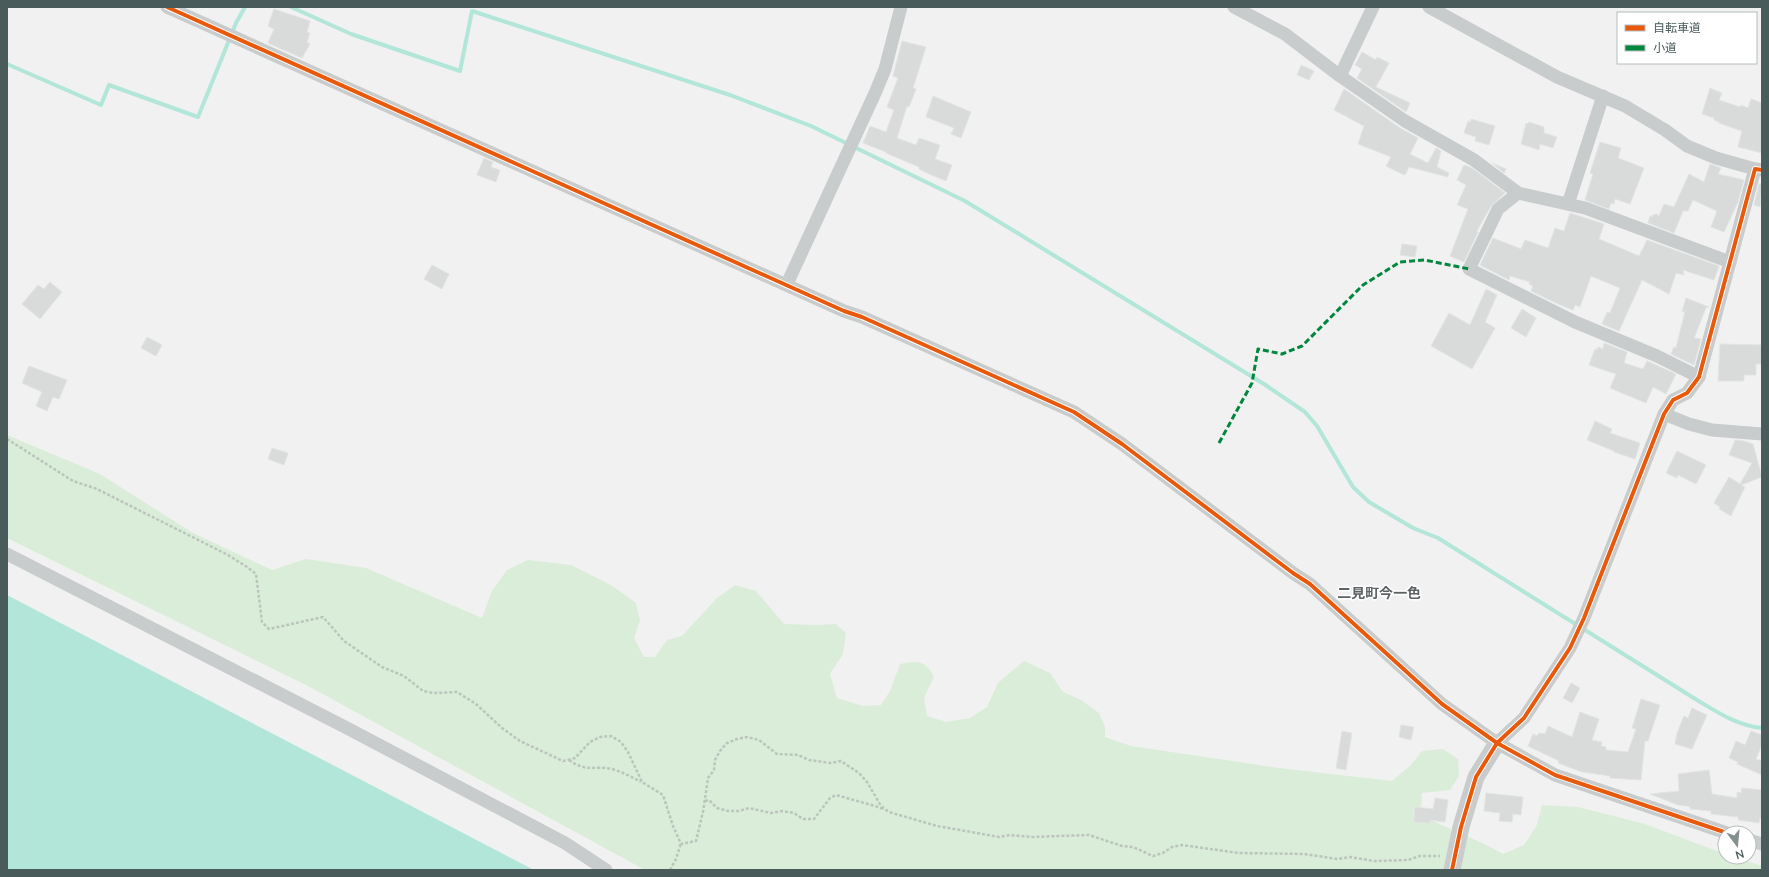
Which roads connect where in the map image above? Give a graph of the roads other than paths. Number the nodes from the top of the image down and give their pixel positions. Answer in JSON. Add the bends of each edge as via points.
{"nodes":[{"id":1,"x":166,"y":7,"type":"edge"},
{"id":2,"x":901,"y":7,"type":"edge"},
{"id":3,"x":1234,"y":7,"type":"edge"},
{"id":4,"x":1373,"y":7,"type":"edge"},
{"id":5,"x":1429,"y":7,"type":"edge"},
{"id":6,"x":1340,"y":76,"type":"junction"},
{"id":7,"x":1603,"y":96,"type":"junction"},
{"id":8,"x":1758,"y":169,"type":"edge"},
{"id":9,"x":1518,"y":193,"type":"junction"},
{"id":10,"x":1568,"y":204,"type":"junction"},
{"id":11,"x":1730,"y":262,"type":"junction"},
{"id":12,"x":787,"y":284,"type":"junction"},
{"id":13,"x":1699,"y":377,"type":"junction"},
{"id":14,"x":1664,"y":414,"type":"junction"},
{"id":15,"x":1762,"y":434,"type":"edge"},
{"id":16,"x":7,"y":554,"type":"edge"},
{"id":17,"x":1497,"y":743,"type":"junction"},
{"id":18,"x":1717,"y":830,"type":"edge"},
{"id":19,"x":1453,"y":863,"type":"edge"},
{"id":20,"x":606,"y":870,"type":"edge"}],
"edges":[{"from":1,"to":12,"type":"street"},
{"from":2,"to":12,"type":"street","via":[[885,69],[876,91]]},
{"from":3,"to":6,"type":"street","via":[[1285,34]]},
{"from":4,"to":6,"type":"street"},
{"from":5,"to":7,"type":"street","via":[[1557,77]]},
{"from":6,"to":9,"type":"street","via":[[1405,121],[1474,160]]},
{"from":7,"to":8,"type":"street","via":[[1625,106],[1687,146],[1716,158]]},
{"from":7,"to":10,"type":"street"},
{"from":8,"to":11,"type":"street"},
{"from":9,"to":10,"type":"street"},
{"from":9,"to":13,"type":"street","via":[[1498,209],[1469,269],[1576,322],[1657,356]]},
{"from":10,"to":11,"type":"street","via":[[1614,218]]},
{"from":11,"to":13,"type":"street"},
{"from":12,"to":17,"type":"street","via":[[1074,412],[1122,444],[1310,584],[1442,704]]},
{"from":13,"to":14,"type":"street","via":[[1687,393],[1673,400]]},
{"from":14,"to":15,"type":"street","via":[[1712,430]]},
{"from":14,"to":17,"type":"street","via":[[1570,648],[1524,718]]},
{"from":16,"to":20,"type":"street","via":[[565,843]]},
{"from":17,"to":18,"type":"street","via":[[1555,775]]},
{"from":17,"to":19,"type":"street","via":[[1476,778]]}]}
